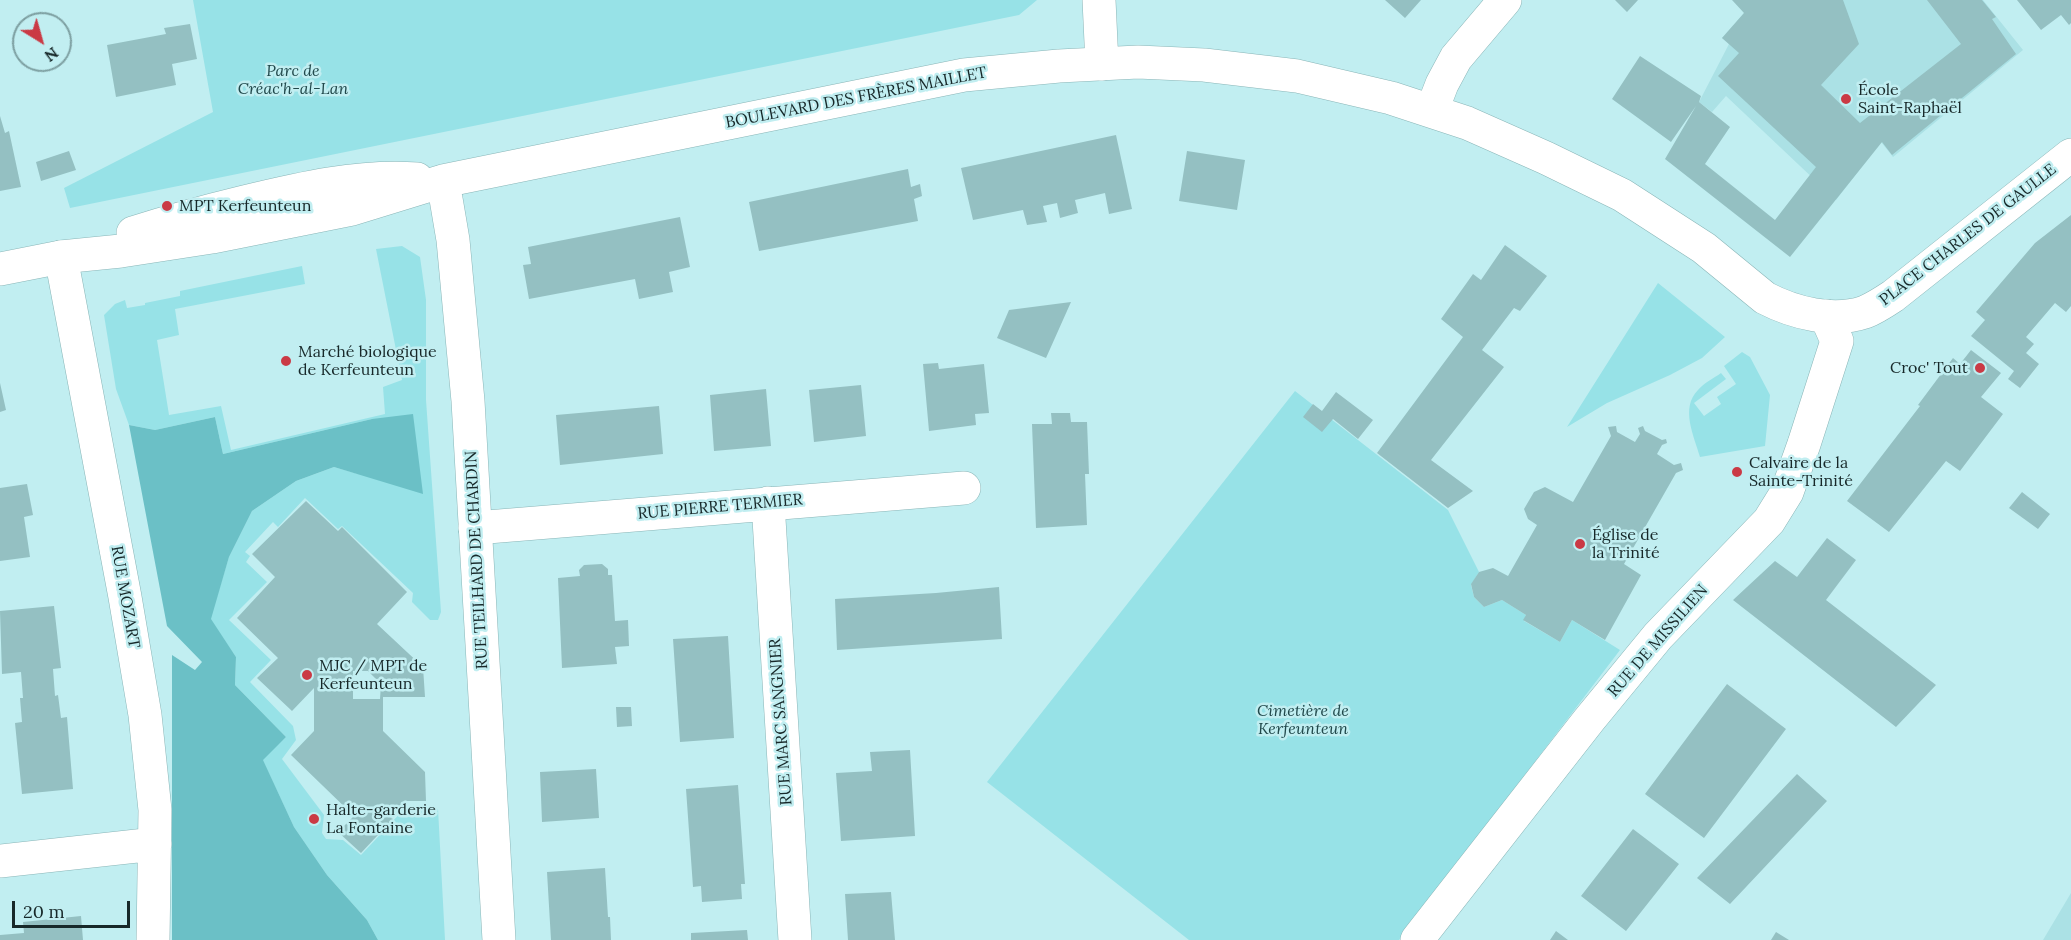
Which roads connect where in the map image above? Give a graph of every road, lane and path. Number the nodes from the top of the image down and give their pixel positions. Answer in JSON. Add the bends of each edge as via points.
{"nodes":[{"id":1,"x":1099,"y":0,"type":"edge"},
{"id":2,"x":1505,"y":0,"type":"edge"},
{"id":3,"x":1102,"y":64,"type":"junction"},
{"id":4,"x":1432,"y":110,"type":"junction"},
{"id":5,"x":2071,"y":155,"type":"edge"},
{"id":6,"x":443,"y":181,"type":"junction"},
{"id":7,"x":61,"y":257,"type":"junction"},
{"id":8,"x":0,"y":268,"type":"edge"},
{"id":9,"x":1826,"y":316,"type":"junction"},
{"id":10,"x":964,"y":488,"type":"dead end"},
{"id":11,"x":768,"y":503,"type":"junction"},
{"id":12,"x":475,"y":528,"type":"junction"},
{"id":13,"x":155,"y":844,"type":"junction"},
{"id":14,"x":0,"y":861,"type":"edge"},
{"id":15,"x":153,"y":940,"type":"edge"},
{"id":16,"x":499,"y":940,"type":"edge"},
{"id":17,"x":795,"y":940,"type":"edge"},
{"id":18,"x":1417,"y":940,"type":"edge"}],
"edges":[{"from":1,"to":3,"type":"street"},
{"from":2,"to":4,"type":"street","via":[[1456,58]]},
{"from":3,"to":4,"type":"street","name":"BOULEVARD DES FRÈRES MAILLET","via":[[1178,63],[1264,71],[1349,87]]},
{"from":3,"to":6,"type":"street","name":"BOULEVARD DES FRÈRES MAILLET","via":[[964,75]]},
{"from":4,"to":9,"type":"street","name":"BOULEVARD DES FRÈRES MAILLET","via":[[1599,183],[1704,248],[1765,298],[1797,311]]},
{"from":5,"to":9,"type":"street","name":"PLACE CHARLES DE GAULLE","via":[[1875,308]]},
{"from":6,"to":7,"type":"street","name":"BOULEVARD DES FRÈRES MAILLET","via":[[345,180],[316,201],[258,198],[154,226]]},
{"from":6,"to":12,"type":"street","name":"RUE TEILHARD DE CHARDIN","via":[[461,325]]},
{"from":7,"to":8,"type":"street","name":"BOULEVARD DES FRÈRES MAILLET"},
{"from":7,"to":13,"type":"street","name":"RUE MOZART","via":[[140,677],[154,781]]},
{"from":9,"to":18,"type":"street","name":"RUE DE MISSILIEN","via":[[1836,341],[1804,444],[1779,507],[1658,636]]},
{"from":10,"to":11,"type":"street","name":"RUE PIERRE TERMIER"},
{"from":11,"to":12,"type":"street","name":"RUE PIERRE TERMIER"},
{"from":11,"to":17,"type":"street","name":"RUE MARC SANGNIER"},
{"from":12,"to":16,"type":"street","name":"RUE TEILHARD DE CHARDIN"},
{"from":13,"to":14,"type":"street"},
{"from":13,"to":15,"type":"street","name":"RUE MOZART"}]}
